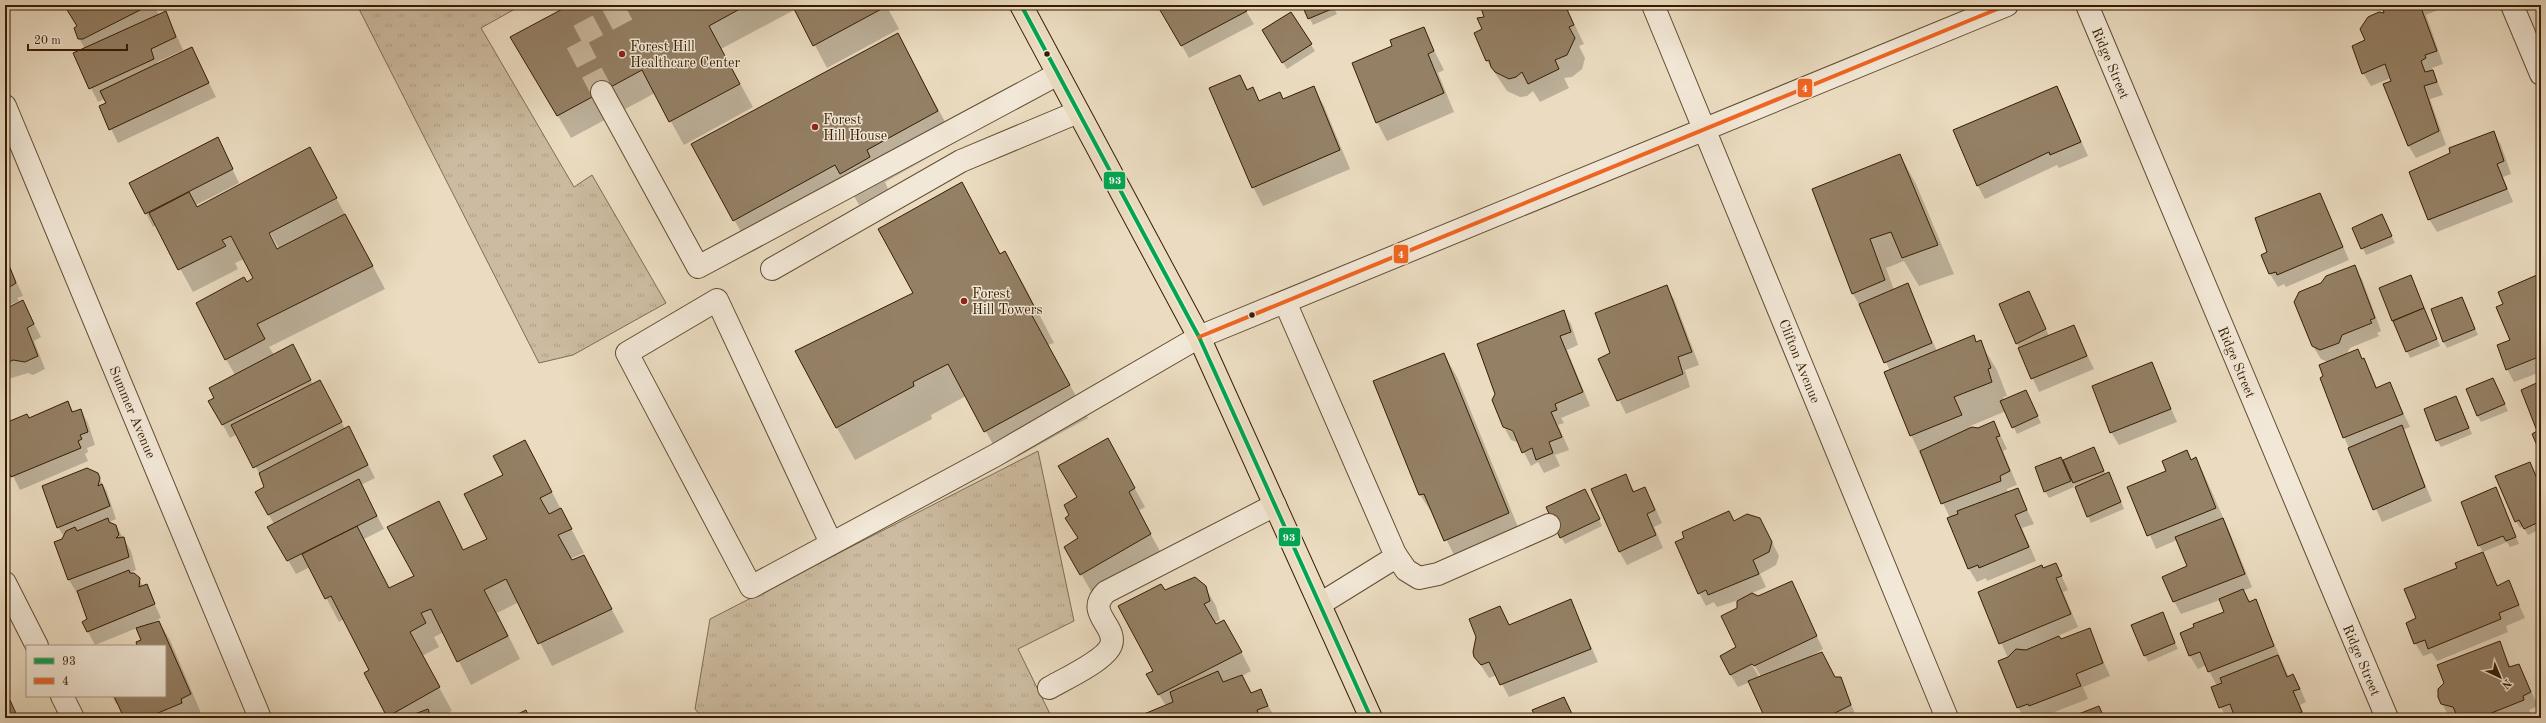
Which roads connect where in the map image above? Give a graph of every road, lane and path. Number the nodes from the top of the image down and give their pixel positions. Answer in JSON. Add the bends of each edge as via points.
{"nodes":[{"id":1,"x":1021,"y":5,"type":"edge"},
{"id":2,"x":1653,"y":5,"type":"edge"},
{"id":3,"x":2007,"y":5,"type":"edge"},
{"id":4,"x":2087,"y":5,"type":"edge"},
{"id":5,"x":2512,"y":5,"type":"edge"},
{"id":6,"x":1058,"y":74,"type":"junction"},
{"id":7,"x":2541,"y":74,"type":"edge"},
{"id":8,"x":602,"y":92,"type":"tunnel mouth"},
{"id":9,"x":5,"y":106,"type":"edge"},
{"id":10,"x":1078,"y":112,"type":"junction"},
{"id":11,"x":1705,"y":129,"type":"junction"},
{"id":12,"x":772,"y":269,"type":"dead end"},
{"id":13,"x":1284,"y":302,"type":"junction"},
{"id":14,"x":1199,"y":337,"type":"junction"},
{"id":15,"x":1275,"y":505,"type":"junction"},
{"id":16,"x":1549,"y":525,"type":"dead end"},
{"id":17,"x":831,"y":543,"type":"junction"},
{"id":18,"x":1395,"y":554,"type":"junction"},
{"id":19,"x":5,"y":583,"type":"edge"},
{"id":20,"x":1320,"y":604,"type":"junction"},
{"id":21,"x":36,"y":645,"type":"edge"},
{"id":22,"x":1049,"y":688,"type":"dead end"},
{"id":23,"x":62,"y":697,"type":"edge"},
{"id":24,"x":73,"y":718,"type":"edge"},
{"id":25,"x":260,"y":718,"type":"edge"},
{"id":26,"x":1371,"y":718,"type":"edge"},
{"id":27,"x":1947,"y":718,"type":"edge"},
{"id":28,"x":2386,"y":718,"type":"edge"}],
"edges":[{"from":1,"to":6,"type":"main road"},
{"from":2,"to":11,"type":"street","name":"Clifton Avenue"},
{"from":3,"to":11,"type":"street"},
{"from":4,"to":28,"type":"street","name":"Ridge Street"},
{"from":5,"to":7,"type":"street"},
{"from":6,"to":8,"type":"street","via":[[698,267]]},
{"from":6,"to":10,"type":"main road"},
{"from":9,"to":25,"type":"street","name":"Summer Avenue"},
{"from":10,"to":12,"type":"street","via":[[961,161]]},
{"from":10,"to":14,"type":"main road"},
{"from":11,"to":13,"type":"street"},
{"from":11,"to":27,"type":"street","name":"Clifton Avenue"},
{"from":13,"to":14,"type":"street"},
{"from":13,"to":18,"type":"street"},
{"from":14,"to":15,"type":"main road"},
{"from":14,"to":17,"type":"street","via":[[996,455]]},
{"from":15,"to":20,"type":"main road"},
{"from":15,"to":22,"type":"street","via":[[1106,592],[1100,598],[1098,606],[1112,638],[1111,645],[1102,656]]},
{"from":16,"to":18,"type":"street","via":[[1438,574],[1419,578],[1406,570]]},
{"from":17,"to":17,"type":"street","via":[[751,587],[627,353],[717,300]]},
{"from":18,"to":20,"type":"street","via":[[1391,560]]},
{"from":19,"to":21,"type":"street"},
{"from":20,"to":26,"type":"main road"},
{"from":23,"to":24,"type":"street"}]}
